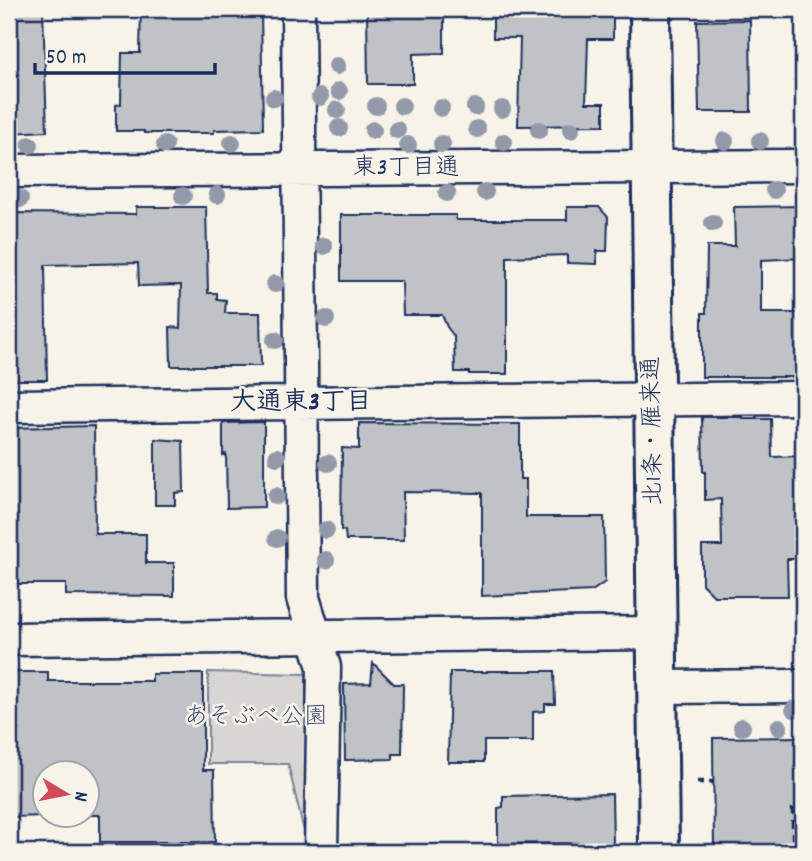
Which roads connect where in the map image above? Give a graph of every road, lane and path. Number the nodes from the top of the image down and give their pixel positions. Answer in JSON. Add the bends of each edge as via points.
{"nodes":[{"id":1,"x":298,"y":9,"type":"edge"},
{"id":2,"x":650,"y":9,"type":"edge"},
{"id":3,"x":803,"y":166,"type":"edge"},
{"id":4,"x":651,"y":168,"type":"junction"},
{"id":5,"x":300,"y":170,"type":"junction"},
{"id":6,"x":9,"y":171,"type":"edge"},
{"id":7,"x":803,"y":398,"type":"edge"},
{"id":8,"x":654,"y":400,"type":"junction"},
{"id":9,"x":300,"y":402,"type":"junction"},
{"id":10,"x":9,"y":405,"type":"edge"},
{"id":11,"x":656,"y":633,"type":"junction"},
{"id":12,"x":313,"y":636,"type":"junction"},
{"id":13,"x":9,"y":639,"type":"edge"},
{"id":14,"x":803,"y":686,"type":"edge"},
{"id":15,"x":657,"y":687,"type":"junction"},
{"id":16,"x":697,"y":782,"type":"dead end"},
{"id":17,"x":714,"y":782,"type":"dead end"},
{"id":18,"x":793,"y":808,"type":"dead end"},
{"id":19,"x":800,"y":808,"type":"dead end"},
{"id":20,"x":321,"y":852,"type":"edge"},
{"id":21,"x":659,"y":852,"type":"edge"},
{"id":22,"x":793,"y":852,"type":"edge"},
{"id":23,"x":800,"y":852,"type":"edge"}],
"edges":[{"from":1,"to":5,"type":"street"},
{"from":2,"to":4,"type":"highway","name":"北1条・雁来通"},
{"from":3,"to":4,"type":"street","name":"東3丁目通"},
{"from":4,"to":5,"type":"street","name":"東3丁目通"},
{"from":4,"to":8,"type":"highway","name":"北1条・雁来通"},
{"from":5,"to":6,"type":"street","name":"東3丁目通"},
{"from":5,"to":9,"type":"street"},
{"from":7,"to":8,"type":"street"},
{"from":8,"to":9,"type":"street"},
{"from":8,"to":11,"type":"highway","name":"北1条・雁来通"},
{"from":9,"to":10,"type":"street"},
{"from":9,"to":12,"type":"street","via":[[303,598]]},
{"from":11,"to":12,"type":"street"},
{"from":11,"to":15,"type":"highway","name":"北1条・雁来通"},
{"from":12,"to":13,"type":"street"},
{"from":12,"to":20,"type":"street","via":[[324,667]]},
{"from":14,"to":15,"type":"street"},
{"from":15,"to":21,"type":"highway","name":"北1条・雁来通"},
{"from":16,"to":17,"type":"path"},
{"from":18,"to":22,"type":"path"},
{"from":19,"to":23,"type":"path"}]}
